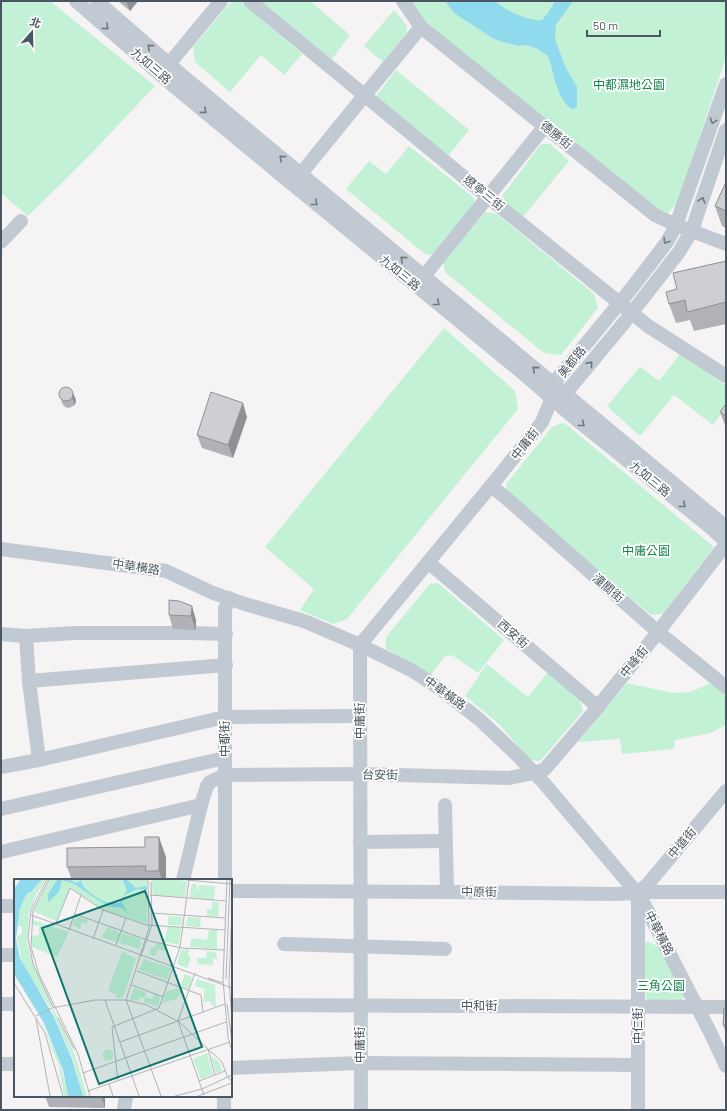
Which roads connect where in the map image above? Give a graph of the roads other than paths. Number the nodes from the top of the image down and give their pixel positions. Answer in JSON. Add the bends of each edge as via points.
{"nodes":[{"id":1,"x":76,"y":1,"type":"edge"},
{"id":2,"x":97,"y":1,"type":"edge"},
{"id":3,"x":221,"y":1,"type":"edge"},
{"id":4,"x":250,"y":1,"type":"edge"},
{"id":5,"x":402,"y":1,"type":"edge"},
{"id":6,"x":421,"y":27,"type":"junction"},
{"id":7,"x":165,"y":69,"type":"junction"},
{"id":8,"x":726,"y":84,"type":"edge"},
{"id":9,"x":364,"y":96,"type":"junction"},
{"id":10,"x":545,"y":126,"type":"junction"},
{"id":11,"x":726,"y":130,"type":"edge"},
{"id":12,"x":722,"y":158,"type":"edge"},
{"id":13,"x":297,"y":179,"type":"junction"},
{"id":14,"x":488,"y":197,"type":"junction"},
{"id":15,"x":21,"y":221,"type":"dead end"},
{"id":16,"x":676,"y":225,"type":"junction"},
{"id":17,"x":692,"y":230,"type":"junction"},
{"id":18,"x":1,"y":242,"type":"edge"},
{"id":19,"x":726,"y":244,"type":"edge"},
{"id":20,"x":424,"y":276,"type":"junction"},
{"id":21,"x":619,"y":303,"type":"junction"},
{"id":22,"x":632,"y":313,"type":"junction"},
{"id":23,"x":726,"y":376,"type":"edge"},
{"id":24,"x":553,"y":384,"type":"junction"},
{"id":25,"x":565,"y":394,"type":"junction"},
{"id":26,"x":552,"y":398,"type":"junction"},
{"id":27,"x":491,"y":486,"type":"junction"},
{"id":28,"x":726,"y":527,"type":"edge"},
{"id":29,"x":726,"y":543,"type":"edge"},
{"id":30,"x":1,"y":549,"type":"edge"},
{"id":31,"x":428,"y":562,"type":"junction"},
{"id":32,"x":229,"y":598,"type":"junction"},
{"id":33,"x":658,"y":632,"type":"junction"},
{"id":34,"x":1,"y":634,"type":"edge"},
{"id":35,"x":226,"y":634,"type":"junction"},
{"id":36,"x":26,"y":636,"type":"junction"},
{"id":37,"x":360,"y":645,"type":"junction"},
{"id":38,"x":226,"y":665,"type":"junction"},
{"id":39,"x":29,"y":681,"type":"junction"},
{"id":40,"x":726,"y":687,"type":"edge"},
{"id":41,"x":598,"y":707,"type":"junction"},
{"id":42,"x":360,"y":716,"type":"junction"},
{"id":43,"x":225,"y":717,"type":"junction"},
{"id":44,"x":225,"y":758,"type":"junction"},
{"id":45,"x":39,"y":760,"type":"junction"},
{"id":46,"x":1,"y":767,"type":"edge"},
{"id":47,"x":535,"y":773,"type":"junction"},
{"id":48,"x":360,"y":774,"type":"junction"},
{"id":49,"x":225,"y":775,"type":"junction"},
{"id":50,"x":726,"y":791,"type":"edge"},
{"id":51,"x":201,"y":805,"type":"junction"},
{"id":52,"x":445,"y":805,"type":"dead end"},
{"id":53,"x":1,"y":809,"type":"edge"},
{"id":54,"x":446,"y":841,"type":"junction"},
{"id":55,"x":360,"y":842,"type":"junction"},
{"id":56,"x":1,"y":852,"type":"edge"},
{"id":57,"x":183,"y":879,"type":"edge"},
{"id":58,"x":225,"y":879,"type":"edge"},
{"id":59,"x":232,"y":891,"type":"edge"},
{"id":60,"x":360,"y":891,"type":"junction"},
{"id":61,"x":447,"y":892,"type":"junction"},
{"id":62,"x":726,"y":892,"type":"edge"},
{"id":63,"x":637,"y":893,"type":"junction"},
{"id":64,"x":1,"y":906,"type":"edge"},
{"id":65,"x":14,"y":906,"type":"edge"},
{"id":66,"x":284,"y":944,"type":"dead end"},
{"id":67,"x":360,"y":947,"type":"junction"},
{"id":68,"x":445,"y":949,"type":"dead end"},
{"id":69,"x":1,"y":955,"type":"edge"},
{"id":70,"x":14,"y":955,"type":"edge"},
{"id":71,"x":1,"y":1004,"type":"edge"},
{"id":72,"x":14,"y":1004,"type":"edge"},
{"id":73,"x":232,"y":1005,"type":"edge"},
{"id":74,"x":360,"y":1006,"type":"junction"},
{"id":75,"x":638,"y":1007,"type":"junction"},
{"id":76,"x":726,"y":1007,"type":"edge"},
{"id":77,"x":698,"y":1008,"type":"junction"},
{"id":78,"x":360,"y":1063,"type":"junction"},
{"id":79,"x":1,"y":1064,"type":"edge"},
{"id":80,"x":14,"y":1064,"type":"edge"},
{"id":81,"x":638,"y":1065,"type":"junction"},
{"id":82,"x":726,"y":1066,"type":"edge"},
{"id":83,"x":232,"y":1068,"type":"edge"},
{"id":84,"x":126,"y":1097,"type":"edge"},
{"id":85,"x":224,"y":1097,"type":"edge"},
{"id":86,"x":124,"y":1110,"type":"edge"},
{"id":87,"x":224,"y":1110,"type":"edge"},
{"id":88,"x":361,"y":1110,"type":"edge"},
{"id":89,"x":638,"y":1110,"type":"edge"}],
"edges":[{"from":1,"to":7,"type":"street","name":"九如三路","one_way":true},
{"from":7,"to":2,"type":"street","name":"九如三路","one_way":true},
{"from":3,"to":7,"type":"street"},
{"from":4,"to":9,"type":"street","name":"遼寧三街"},
{"from":5,"to":6,"type":"street","name":"德勝街"},
{"from":6,"to":9,"type":"street"},
{"from":6,"to":10,"type":"street","name":"德勝街"},
{"from":7,"to":13,"type":"street","name":"九如三路"},
{"from":8,"to":16,"type":"street","name":"美都路","one_way":true},
{"from":9,"to":13,"type":"street"},
{"from":9,"to":14,"type":"street","name":"遼寧三街"},
{"from":10,"to":14,"type":"street"},
{"from":10,"to":16,"type":"street","name":"德勝街","via":[[655,215]]},
{"from":11,"to":12,"type":"street","name":"美都路"},
{"from":17,"to":12,"type":"street","name":"美都路","one_way":true},
{"from":20,"to":13,"type":"street","name":"九如三路","one_way":true},
{"from":13,"to":26,"type":"street","name":"九如三路","one_way":true},
{"from":14,"to":20,"type":"street"},
{"from":14,"to":21,"type":"street","name":"遼寧三街"},
{"from":15,"to":18,"type":"street"},
{"from":16,"to":17,"type":"street","name":"德勝街"},
{"from":16,"to":21,"type":"street","name":"美都路","one_way":true,"via":[[667,242]]},
{"from":17,"to":19,"type":"street","name":"德勝街"},
{"from":17,"to":22,"type":"street","name":"美都路","via":[[679,252]]},
{"from":24,"to":20,"type":"street","name":"九如三路","one_way":true},
{"from":21,"to":22,"type":"street","name":"遼寧三街"},
{"from":21,"to":24,"type":"street","name":"美都路"},
{"from":22,"to":23,"type":"street","name":"遼寧三街"},
{"from":25,"to":22,"type":"street","name":"美都路","one_way":true},
{"from":24,"to":25,"type":"street","name":"九如三路"},
{"from":24,"to":26,"type":"street","name":"美都路"},
{"from":25,"to":26,"type":"street","name":"美都路"},
{"from":25,"to":28,"type":"street","name":"九如三路"},
{"from":26,"to":27,"type":"street","name":"中庸街","via":[[542,422]]},
{"from":26,"to":29,"type":"street","name":"九如三路","one_way":true},
{"from":27,"to":31,"type":"street","name":"中庸街"},
{"from":27,"to":33,"type":"street","name":"潼關街"},
{"from":29,"to":33,"type":"street","name":"中峰街"},
{"from":30,"to":32,"type":"street","name":"中華橫路","via":[[166,571]]},
{"from":31,"to":37,"type":"street","name":"中庸街"},
{"from":31,"to":41,"type":"street","name":"西安街"},
{"from":32,"to":35,"type":"street","name":"中都街","via":[[225,609]]},
{"from":32,"to":37,"type":"street","name":"中華橫路","via":[[304,621]]},
{"from":33,"to":40,"type":"street","name":"潼關街"},
{"from":33,"to":41,"type":"street","name":"中峰街"},
{"from":34,"to":36,"type":"street"},
{"from":35,"to":36,"type":"street","via":[[74,632]]},
{"from":35,"to":38,"type":"street","name":"中都街"},
{"from":36,"to":39,"type":"street"},
{"from":37,"to":42,"type":"street","name":"中庸街"},
{"from":37,"to":47,"type":"street","name":"中華橫路","via":[[413,671],[443,691],[480,720]]},
{"from":38,"to":39,"type":"street"},
{"from":38,"to":43,"type":"street","name":"中都街"},
{"from":39,"to":45,"type":"street"},
{"from":41,"to":47,"type":"street","name":"中峰街","via":[[550,765]]},
{"from":42,"to":43,"type":"street"},
{"from":42,"to":48,"type":"street","name":"中庸街"},
{"from":43,"to":44,"type":"street","name":"中都街"},
{"from":43,"to":45,"type":"street"},
{"from":44,"to":49,"type":"street","name":"中都街"},
{"from":44,"to":53,"type":"street"},
{"from":45,"to":46,"type":"street"},
{"from":47,"to":48,"type":"street","name":"台安街","via":[[509,778]]},
{"from":47,"to":63,"type":"street","name":"中華橫路"},
{"from":48,"to":49,"type":"street","name":"台安街"},
{"from":48,"to":55,"type":"street","name":"中庸街"},
{"from":49,"to":51,"type":"street","via":[[210,782]]},
{"from":49,"to":58,"type":"street","name":"中都街"},
{"from":50,"to":63,"type":"street","name":"中道街","via":[[647,885]]},
{"from":51,"to":56,"type":"street"},
{"from":51,"to":57,"type":"street"},
{"from":52,"to":54,"type":"street"},
{"from":54,"to":55,"type":"street"},
{"from":54,"to":61,"type":"street"},
{"from":55,"to":60,"type":"street","name":"中庸街"},
{"from":59,"to":60,"type":"street","name":"中原街"},
{"from":60,"to":61,"type":"street","name":"中原街"},
{"from":60,"to":67,"type":"street","name":"中庸街"},
{"from":61,"to":63,"type":"street","name":"中原街"},
{"from":62,"to":63,"type":"street","name":"中原街"},
{"from":63,"to":75,"type":"street","name":"中仁街"},
{"from":63,"to":77,"type":"street","name":"中華橫路"},
{"from":64,"to":65,"type":"street"},
{"from":66,"to":67,"type":"street"},
{"from":67,"to":68,"type":"street"},
{"from":67,"to":74,"type":"street","name":"中庸街"},
{"from":69,"to":70,"type":"street"},
{"from":71,"to":72,"type":"street"},
{"from":73,"to":74,"type":"street","name":"中和街"},
{"from":74,"to":75,"type":"street","name":"中和街"},
{"from":74,"to":78,"type":"street","name":"中庸街"},
{"from":75,"to":77,"type":"street","name":"中和街"},
{"from":75,"to":81,"type":"street","name":"中仁街"},
{"from":76,"to":77,"type":"street","name":"中和街"},
{"from":77,"to":82,"type":"street","name":"中華橫路"},
{"from":78,"to":81,"type":"street"},
{"from":78,"to":83,"type":"street"},
{"from":78,"to":88,"type":"street","name":"中庸街"},
{"from":79,"to":80,"type":"street"},
{"from":81,"to":89,"type":"street","name":"中仁街"},
{"from":84,"to":86,"type":"street"},
{"from":85,"to":87,"type":"street"}]}
